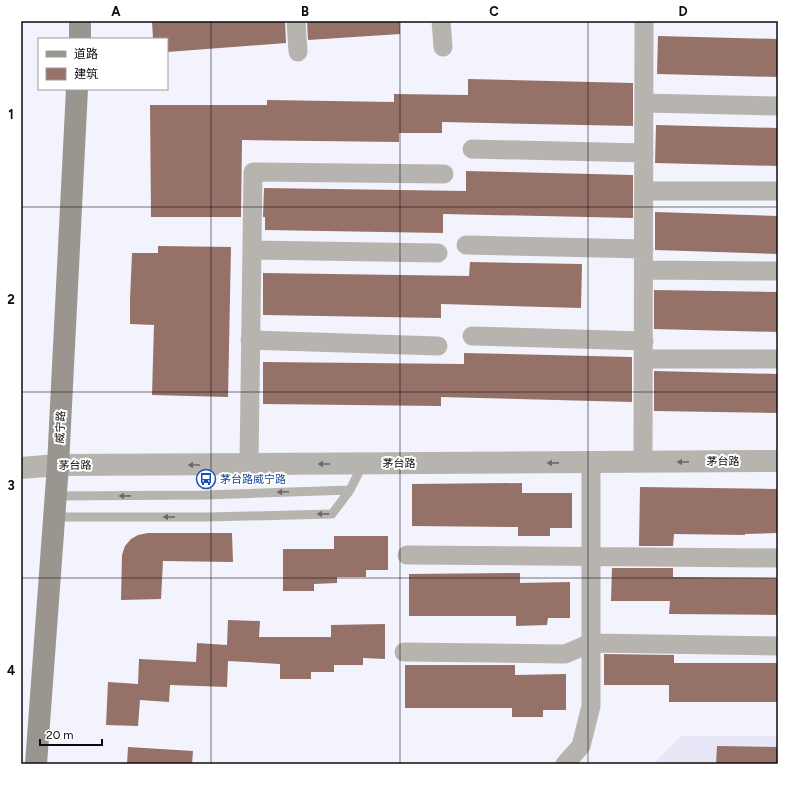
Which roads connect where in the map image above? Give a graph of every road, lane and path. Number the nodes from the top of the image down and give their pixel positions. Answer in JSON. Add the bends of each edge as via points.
{"nodes":[{"id":1,"x":80,"y":21,"type":"edge"},
{"id":2,"x":296,"y":21,"type":"edge"},
{"id":3,"x":441,"y":21,"type":"edge"},
{"id":4,"x":644,"y":21,"type":"edge"},
{"id":5,"x":80,"y":38,"type":"edge"},
{"id":6,"x":443,"y":47,"type":"dead end"},
{"id":7,"x":298,"y":52,"type":"dead end"},
{"id":8,"x":77,"y":90,"type":"edge"},
{"id":9,"x":644,"y":103,"type":"junction"},
{"id":10,"x":778,"y":106,"type":"edge"},
{"id":11,"x":472,"y":149,"type":"dead end"},
{"id":12,"x":644,"y":153,"type":"junction"},
{"id":13,"x":444,"y":174,"type":"dead end"},
{"id":14,"x":644,"y":191,"type":"junction"},
{"id":15,"x":778,"y":191,"type":"edge"},
{"id":16,"x":466,"y":245,"type":"dead end"},
{"id":17,"x":644,"y":249,"type":"junction"},
{"id":18,"x":252,"y":250,"type":"junction"},
{"id":19,"x":438,"y":253,"type":"dead end"},
{"id":20,"x":644,"y":270,"type":"junction"},
{"id":21,"x":778,"y":271,"type":"edge"},
{"id":22,"x":472,"y":336,"type":"dead end"},
{"id":23,"x":250,"y":340,"type":"junction"},
{"id":24,"x":438,"y":346,"type":"dead end"},
{"id":25,"x":644,"y":350,"type":"junction"},
{"id":26,"x":778,"y":359,"type":"edge"},
{"id":27,"x":778,"y":461,"type":"edge"},
{"id":28,"x":591,"y":462,"type":"junction"},
{"id":29,"x":643,"y":462,"type":"junction"},
{"id":30,"x":249,"y":464,"type":"junction"},
{"id":31,"x":363,"y":464,"type":"junction"},
{"id":32,"x":58,"y":465,"type":"junction"},
{"id":33,"x":21,"y":468,"type":"edge"},
{"id":34,"x":350,"y":490,"type":"junction"},
{"id":35,"x":55,"y":507,"type":"junction"},
{"id":36,"x":407,"y":555,"type":"dead end"},
{"id":37,"x":591,"y":556,"type":"junction"},
{"id":38,"x":778,"y":558,"type":"edge"},
{"id":39,"x":591,"y":643,"type":"junction"},
{"id":40,"x":778,"y":646,"type":"edge"},
{"id":41,"x":404,"y":652,"type":"dead end"},
{"id":42,"x":36,"y":764,"type":"edge"},
{"id":43,"x":566,"y":764,"type":"edge"}],
"edges":[{"from":1,"to":5,"type":"main road"},
{"from":2,"to":7,"type":"street"},
{"from":3,"to":6,"type":"street"},
{"from":4,"to":9,"type":"street"},
{"from":8,"to":32,"type":"main road","name":"威宁路"},
{"from":9,"to":10,"type":"street"},
{"from":9,"to":12,"type":"street"},
{"from":11,"to":12,"type":"street"},
{"from":12,"to":14,"type":"street"},
{"from":13,"to":18,"type":"street","via":[[253,172]]},
{"from":14,"to":15,"type":"street"},
{"from":14,"to":17,"type":"street"},
{"from":16,"to":17,"type":"street"},
{"from":17,"to":20,"type":"street"},
{"from":18,"to":19,"type":"street"},
{"from":18,"to":23,"type":"street"},
{"from":20,"to":21,"type":"street"},
{"from":20,"to":25,"type":"street"},
{"from":22,"to":25,"type":"street"},
{"from":23,"to":24,"type":"street"},
{"from":23,"to":30,"type":"street"},
{"from":25,"to":26,"type":"street"},
{"from":25,"to":29,"type":"street"},
{"from":27,"to":29,"type":"street","name":"茅台路","one_way":true},
{"from":28,"to":29,"type":"street","name":"茅台路"},
{"from":28,"to":31,"type":"street","name":"茅台路","one_way":true},
{"from":28,"to":37,"type":"street"},
{"from":31,"to":30,"type":"street","name":"茅台路","one_way":true},
{"from":30,"to":32,"type":"street","name":"茅台路","one_way":true},
{"from":31,"to":34,"type":"lane"},
{"from":32,"to":33,"type":"street","name":"茅台路"},
{"from":32,"to":35,"type":"main road","name":"威宁路"},
{"from":34,"to":35,"type":"lane","one_way":true,"via":[[206,495]]},
{"from":34,"to":35,"type":"lane","one_way":true,"via":[[332,514],[208,516]]},
{"from":35,"to":42,"type":"main road","name":"威宁路"},
{"from":36,"to":37,"type":"street"},
{"from":37,"to":38,"type":"street"},
{"from":37,"to":39,"type":"street"},
{"from":39,"to":40,"type":"street"},
{"from":39,"to":41,"type":"street","via":[[565,654]]},
{"from":39,"to":43,"type":"street","via":[[591,706],[581,746]]}]}
